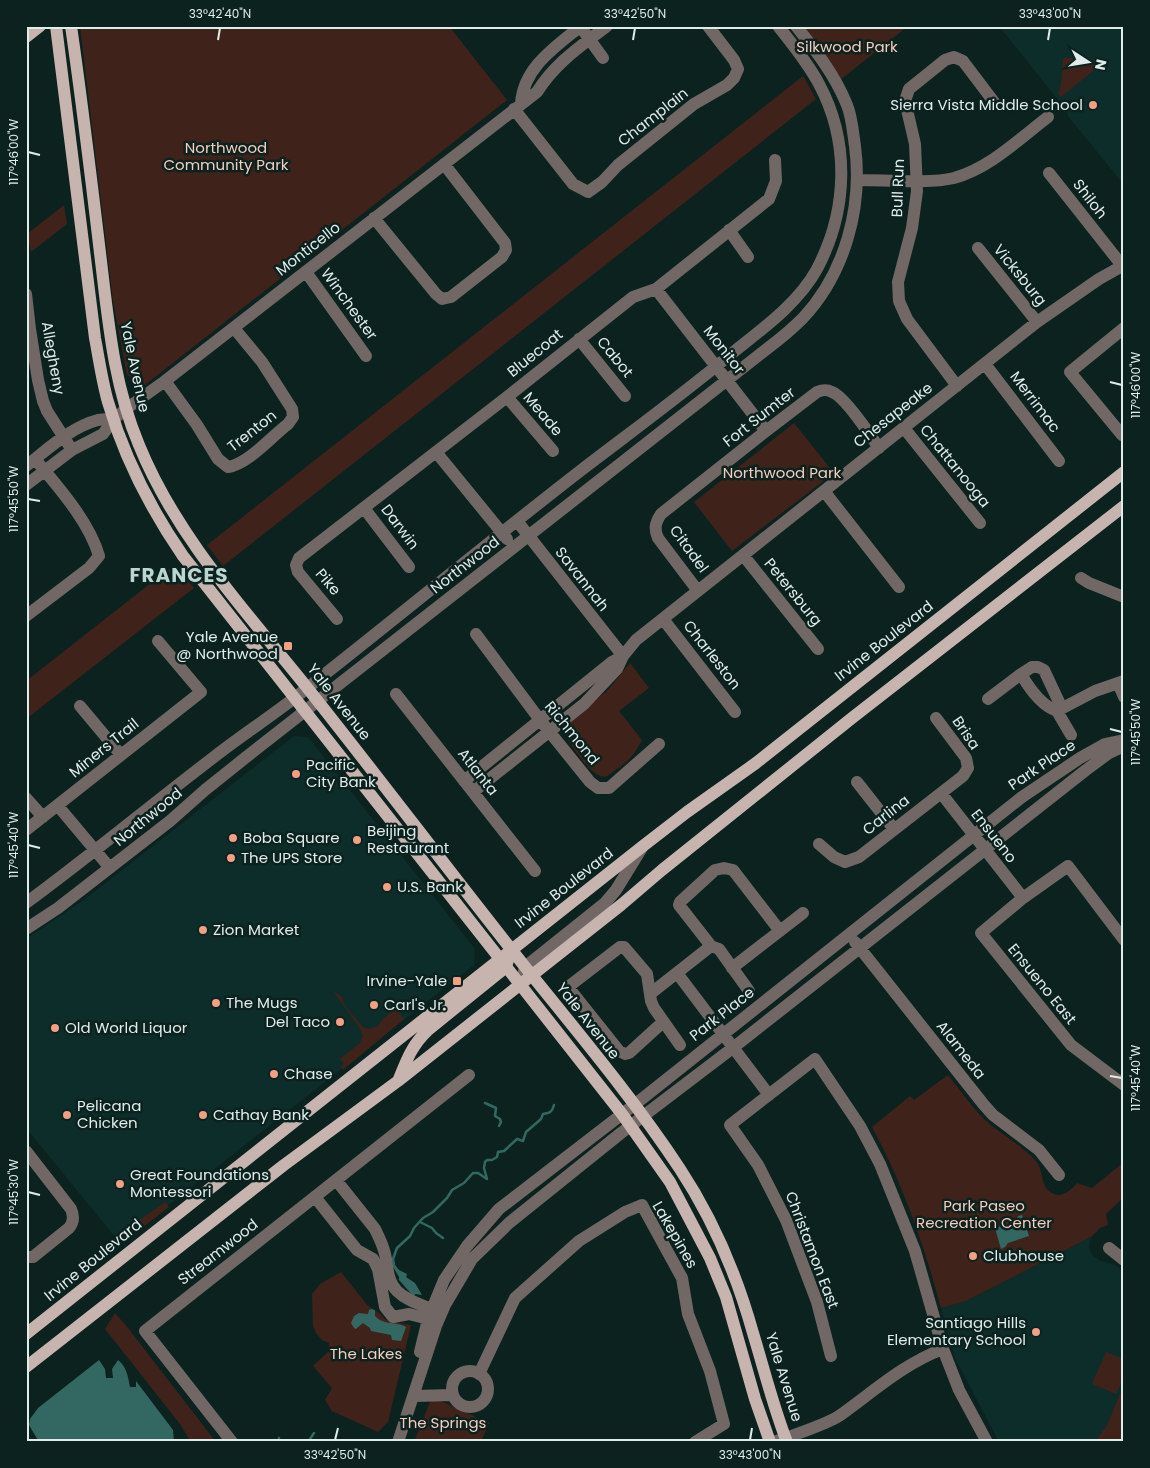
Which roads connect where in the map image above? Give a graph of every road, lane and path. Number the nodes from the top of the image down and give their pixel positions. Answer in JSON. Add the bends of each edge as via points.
{"nodes":[{"id":1,"x":40,"y":26,"type":"edge"},
{"id":2,"x":56,"y":26,"type":"edge"},
{"id":3,"x":71,"y":26,"type":"edge"},
{"id":4,"x":608,"y":26,"type":"edge"},
{"id":5,"x":708,"y":26,"type":"edge"},
{"id":6,"x":778,"y":26,"type":"edge"},
{"id":7,"x":796,"y":26,"type":"edge"},
{"id":8,"x":580,"y":27,"type":"edge"},
{"id":9,"x":26,"y":37,"type":"edge"},
{"id":10,"x":590,"y":40,"type":"junction"},
{"id":11,"x":604,"y":58,"type":"dead end"},
{"id":12,"x":994,"y":102,"type":"dead end"},
{"id":13,"x":518,"y":107,"type":"junction"},
{"id":14,"x":1048,"y":117,"type":"dead end"},
{"id":15,"x":775,"y":160,"type":"dead end"},
{"id":16,"x":444,"y":164,"type":"junction"},
{"id":17,"x":1049,"y":173,"type":"dead end"},
{"id":18,"x":858,"y":180,"type":"junction"},
{"id":19,"x":917,"y":180,"type":"junction"},
{"id":20,"x":374,"y":218,"type":"junction"},
{"id":21,"x":729,"y":230,"type":"junction"},
{"id":22,"x":978,"y":248,"type":"dead end"},
{"id":23,"x":748,"y":257,"type":"dead end"},
{"id":24,"x":1123,"y":267,"type":"edge"},
{"id":25,"x":306,"y":272,"type":"junction"},
{"id":26,"x":656,"y":288,"type":"junction"},
{"id":27,"x":26,"y":294,"type":"edge"},
{"id":28,"x":1037,"y":322,"type":"junction"},
{"id":29,"x":234,"y":328,"type":"junction"},
{"id":30,"x":1124,"y":328,"type":"edge"},
{"id":31,"x":579,"y":339,"type":"junction"},
{"id":32,"x":30,"y":354,"type":"edge"},
{"id":33,"x":366,"y":356,"type":"dead end"},
{"id":34,"x":985,"y":364,"type":"junction"},
{"id":35,"x":716,"y":367,"type":"junction"},
{"id":36,"x":727,"y":380,"type":"junction"},
{"id":37,"x":165,"y":382,"type":"junction"},
{"id":38,"x":957,"y":386,"type":"junction"},
{"id":39,"x":625,"y":396,"type":"dead end"},
{"id":40,"x":507,"y":397,"type":"junction"},
{"id":41,"x":126,"y":409,"type":"junction"},
{"id":42,"x":114,"y":419,"type":"junction"},
{"id":43,"x":904,"y":428,"type":"junction"},
{"id":44,"x":766,"y":431,"type":"junction"},
{"id":45,"x":1123,"y":434,"type":"edge"},
{"id":46,"x":64,"y":437,"type":"junction"},
{"id":47,"x":879,"y":448,"type":"junction"},
{"id":48,"x":72,"y":450,"type":"junction"},
{"id":49,"x":436,"y":452,"type":"junction"},
{"id":50,"x":553,"y":452,"type":"dead end"},
{"id":51,"x":1060,"y":461,"type":"dead end"},
{"id":52,"x":31,"y":462,"type":"edge"},
{"id":53,"x":44,"y":470,"type":"junction"},
{"id":54,"x":1124,"y":472,"type":"edge"},
{"id":55,"x":26,"y":484,"type":"edge"},
{"id":56,"x":824,"y":491,"type":"junction"},
{"id":57,"x":1124,"y":506,"type":"edge"},
{"id":58,"x":364,"y":508,"type":"junction"},
{"id":59,"x":517,"y":521,"type":"junction"},
{"id":60,"x":980,"y":523,"type":"dead end"},
{"id":61,"x":655,"y":527,"type":"joint"},
{"id":62,"x":502,"y":533,"type":"junction"},
{"id":63,"x":528,"y":536,"type":"junction"},
{"id":64,"x":514,"y":547,"type":"junction"},
{"id":65,"x":743,"y":556,"type":"junction"},
{"id":66,"x":296,"y":565,"type":"joint"},
{"id":67,"x":409,"y":567,"type":"dead end"},
{"id":68,"x":1081,"y":578,"type":"dead end"},
{"id":69,"x":899,"y":587,"type":"dead end"},
{"id":70,"x":698,"y":591,"type":"junction"},
{"id":71,"x":1124,"y":597,"type":"edge"},
{"id":72,"x":26,"y":616,"type":"edge"},
{"id":73,"x":663,"y":619,"type":"junction"},
{"id":74,"x":338,"y":620,"type":"dead end"},
{"id":75,"x":476,"y":634,"type":"dead end"},
{"id":76,"x":158,"y":641,"type":"dead end"},
{"id":77,"x":818,"y":649,"type":"dead end"},
{"id":78,"x":623,"y":656,"type":"junction"},
{"id":79,"x":1021,"y":674,"type":"junction"},
{"id":80,"x":1121,"y":682,"type":"edge"},
{"id":81,"x":307,"y":688,"type":"junction"},
{"id":82,"x":396,"y":694,"type":"dead end"},
{"id":83,"x":1124,"y":697,"type":"edge"},
{"id":84,"x":295,"y":698,"type":"junction"},
{"id":85,"x":988,"y":699,"type":"dead end"},
{"id":86,"x":318,"y":701,"type":"junction"},
{"id":87,"x":80,"y":706,"type":"dead end"},
{"id":88,"x":305,"y":711,"type":"junction"},
{"id":89,"x":1057,"y":711,"type":"junction"},
{"id":90,"x":735,"y":712,"type":"dead end"},
{"id":91,"x":936,"y":718,"type":"dead end"},
{"id":92,"x":540,"y":720,"type":"junction"},
{"id":93,"x":549,"y":731,"type":"junction"},
{"id":94,"x":1071,"y":735,"type":"dead end"},
{"id":95,"x":1124,"y":740,"type":"edge"},
{"id":96,"x":659,"y":744,"type":"dead end"},
{"id":97,"x":1124,"y":746,"type":"edge"},
{"id":98,"x":120,"y":755,"type":"junction"},
{"id":99,"x":968,"y":768,"type":"joint"},
{"id":100,"x":464,"y":781,"type":"junction"},
{"id":101,"x":857,"y":782,"type":"dead end"},
{"id":102,"x":473,"y":792,"type":"junction"},
{"id":103,"x":941,"y":793,"type":"junction"},
{"id":104,"x":26,"y":798,"type":"edge"},
{"id":105,"x":58,"y":806,"type":"junction"},
{"id":106,"x":42,"y":818,"type":"junction"},
{"id":107,"x":894,"y":829,"type":"junction"},
{"id":108,"x":26,"y":830,"type":"edge"},
{"id":109,"x":974,"y":837,"type":"junction"},
{"id":110,"x":819,"y":844,"type":"dead end"},
{"id":111,"x":643,"y":846,"type":"junction"},
{"id":112,"x":95,"y":850,"type":"junction"},
{"id":113,"x":984,"y":850,"type":"junction"},
{"id":114,"x":110,"y":868,"type":"junction"},
{"id":115,"x":534,"y":870,"type":"dead end"},
{"id":116,"x":1023,"y":898,"type":"junction"},
{"id":117,"x":26,"y":903,"type":"edge"},
{"id":118,"x":803,"y":913,"type":"dead end"},
{"id":119,"x":26,"y":929,"type":"edge"},
{"id":120,"x":780,"y":931,"type":"junction"},
{"id":121,"x":849,"y":934,"type":"junction"},
{"id":122,"x":1124,"y":940,"type":"edge"},
{"id":123,"x":711,"y":946,"type":"junction"},
{"id":124,"x":860,"y":948,"type":"junction"},
{"id":125,"x":512,"y":950,"type":"junction"},
{"id":126,"x":503,"y":963,"type":"junction"},
{"id":127,"x":732,"y":968,"type":"junction"},
{"id":128,"x":529,"y":971,"type":"junction"},
{"id":129,"x":677,"y":973,"type":"junction"},
{"id":130,"x":520,"y":985,"type":"junction"},
{"id":131,"x":750,"y":991,"type":"dead end"},
{"id":132,"x":650,"y":994,"type":"junction"},
{"id":133,"x":664,"y":1022,"type":"junction"},
{"id":134,"x":724,"y":1033,"type":"junction"},
{"id":135,"x":680,"y":1045,"type":"dead end"},
{"id":136,"x":734,"y":1047,"type":"junction"},
{"id":137,"x":470,"y":1075,"type":"dead end"},
{"id":138,"x":398,"y":1081,"type":"junction"},
{"id":139,"x":1124,"y":1085,"type":"edge"},
{"id":140,"x":769,"y":1095,"type":"junction"},
{"id":141,"x":634,"y":1105,"type":"junction"},
{"id":142,"x":622,"y":1114,"type":"junction"},
{"id":143,"x":642,"y":1116,"type":"junction"},
{"id":144,"x":630,"y":1125,"type":"junction"},
{"id":145,"x":26,"y":1151,"type":"edge"},
{"id":146,"x":1059,"y":1176,"type":"dead end"},
{"id":147,"x":336,"y":1180,"type":"junction"},
{"id":148,"x":315,"y":1196,"type":"junction"},
{"id":149,"x":1109,"y":1248,"type":"dead end"},
{"id":150,"x":28,"y":1257,"type":"edge"},
{"id":151,"x":1124,"y":1260,"type":"edge"},
{"id":152,"x":429,"y":1314,"type":"junction"},
{"id":153,"x":26,"y":1334,"type":"edge"},
{"id":154,"x":943,"y":1349,"type":"junction"},
{"id":155,"x":831,"y":1356,"type":"dead end"},
{"id":156,"x":26,"y":1367,"type":"edge"},
{"id":157,"x":479,"y":1374,"type":"junction"},
{"id":158,"x":418,"y":1378,"type":"junction"},
{"id":159,"x":453,"y":1395,"type":"junction"},
{"id":160,"x":414,"y":1396,"type":"junction"},
{"id":161,"x":779,"y":1441,"type":"edge"},
{"id":162,"x":232,"y":1442,"type":"edge"},
{"id":163,"x":398,"y":1442,"type":"edge"},
{"id":164,"x":695,"y":1442,"type":"edge"},
{"id":165,"x":987,"y":1442,"type":"edge"}],
"edges":[{"from":1,"to":9,"type":"main road"},
{"from":2,"to":42,"type":"main road","name":"Yale Avenue","via":[[95,338]]},
{"from":3,"to":41,"type":"main road","name":"Yale Avenue","via":[[108,321]]},
{"from":4,"to":10,"type":"street","name":"Monticello"},
{"from":5,"to":13,"type":"street","name":"Champlain","via":[[734,60],[738,69],[734,78],[694,104],[588,192],[573,184]]},
{"from":6,"to":35,"type":"street","name":"Northwood","via":[[810,68],[829,105],[841,158],[839,207],[834,229],[815,272],[801,292]]},
{"from":7,"to":18,"type":"street","name":"Northwood","via":[[828,68],[848,107]]},
{"from":8,"to":10,"type":"street"},
{"from":8,"to":13,"type":"street","via":[[536,66]]},
{"from":10,"to":11,"type":"street"},
{"from":10,"to":13,"type":"street","name":"Monticello","via":[[559,63],[537,92]]},
{"from":12,"to":19,"type":"street","name":"Bull Run","via":[[963,61],[954,57],[945,60],[909,89],[905,102],[915,144]]},
{"from":13,"to":16,"type":"street","name":"Monticello"},
{"from":14,"to":19,"type":"street","via":[[986,165],[954,178]]},
{"from":15,"to":21,"type":"street","name":"Bluecoat","via":[[776,181],[769,199]]},
{"from":16,"to":20,"type":"street","name":"Monticello"},
{"from":16,"to":20,"type":"street","via":[[500,235],[506,250],[502,257],[451,297],[442,299],[436,294]]},
{"from":17,"to":24,"type":"street","name":"Shiloh"},
{"from":18,"to":19,"type":"street"},
{"from":18,"to":36,"type":"street","name":"Northwood","via":[[844,251],[820,297],[785,334]]},
{"from":19,"to":38,"type":"street","name":"Bull Run","via":[[912,228],[898,282],[899,301],[907,319]]},
{"from":20,"to":25,"type":"street","name":"Monticello"},
{"from":21,"to":23,"type":"street"},
{"from":21,"to":26,"type":"street","name":"Bluecoat"},
{"from":22,"to":28,"type":"street","name":"Vicksburg"},
{"from":24,"to":28,"type":"street","name":"Chesapeake","via":[[1098,279]]},
{"from":25,"to":29,"type":"street","name":"Monticello"},
{"from":25,"to":33,"type":"street","name":"Winchester"},
{"from":26,"to":31,"type":"street","name":"Bluecoat","via":[[633,297]]},
{"from":26,"to":35,"type":"street","name":"Monitor"},
{"from":27,"to":32,"type":"street","name":"Allegheny"},
{"from":28,"to":34,"type":"street","name":"Chesapeake"},
{"from":29,"to":37,"type":"street","name":"Monticello"},
{"from":29,"to":37,"type":"street","name":"Trenton","via":[[262,362],[292,409],[293,417],[237,466],[228,467],[218,459]]},
{"from":30,"to":45,"type":"street","via":[[1070,372]]},
{"from":31,"to":39,"type":"street","name":"Cabot"},
{"from":31,"to":40,"type":"street","name":"Bluecoat"},
{"from":32,"to":46,"type":"street","name":"Allegheny","via":[[47,411]]},
{"from":34,"to":38,"type":"street","name":"Chesapeake"},
{"from":34,"to":51,"type":"street","name":"Merrimac"},
{"from":35,"to":36,"type":"street","name":"Monitor"},
{"from":35,"to":59,"type":"street","name":"Northwood"},
{"from":36,"to":44,"type":"street","name":"Monitor"},
{"from":36,"to":63,"type":"street","name":"Northwood"},
{"from":37,"to":41,"type":"street","name":"Monticello"},
{"from":38,"to":43,"type":"street","name":"Chesapeake"},
{"from":40,"to":49,"type":"street","name":"Bluecoat"},
{"from":40,"to":50,"type":"street","name":"Meade"},
{"from":41,"to":42,"type":"street","name":"Monticello"},
{"from":41,"to":81,"type":"main road","name":"Yale Avenue","via":[[150,470],[184,530]]},
{"from":42,"to":46,"type":"street","name":"Monticello","via":[[99,420]]},
{"from":42,"to":48,"type":"street","name":"Monticello","via":[[103,434]]},
{"from":42,"to":84,"type":"main road","name":"Yale Avenue","via":[[140,484],[167,532],[233,622]]},
{"from":43,"to":47,"type":"street","name":"Chesapeake"},
{"from":43,"to":60,"type":"street","name":"Chattanooga"},
{"from":44,"to":47,"type":"street","name":"Fort Sumter","via":[[817,392],[828,390],[839,396]]},
{"from":44,"to":61,"type":"street","name":"Fort Sumter","via":[[662,514]]},
{"from":46,"to":48,"type":"street","name":"Allegheny"},
{"from":46,"to":52,"type":"street","name":"Monticello"},
{"from":47,"to":56,"type":"street","name":"Chesapeake"},
{"from":48,"to":53,"type":"street","name":"Monticello"},
{"from":49,"to":58,"type":"street","name":"Bluecoat"},
{"from":49,"to":62,"type":"street"},
{"from":52,"to":53,"type":"street"},
{"from":53,"to":55,"type":"street","name":"Monticello"},
{"from":53,"to":72,"type":"street","via":[[87,527],[99,556],[89,568]]},
{"from":54,"to":111,"type":"main road","name":"Irvine Boulevard","via":[[772,751]]},
{"from":56,"to":65,"type":"street","name":"Chesapeake"},
{"from":56,"to":69,"type":"street"},
{"from":57,"to":128,"type":"main road"},
{"from":58,"to":66,"type":"street","name":"Bluecoat","via":[[298,558]]},
{"from":58,"to":67,"type":"street","name":"Darwin"},
{"from":59,"to":62,"type":"street","name":"Northwood"},
{"from":59,"to":63,"type":"street","name":"Savannah"},
{"from":61,"to":70,"type":"street","name":"Citadel","via":[[658,538]]},
{"from":62,"to":64,"type":"street"},
{"from":62,"to":81,"type":"street","name":"Northwood"},
{"from":63,"to":64,"type":"street","name":"Northwood"},
{"from":63,"to":78,"type":"street","name":"Savannah"},
{"from":64,"to":86,"type":"street","name":"Northwood"},
{"from":65,"to":70,"type":"street","name":"Chesapeake"},
{"from":65,"to":77,"type":"street","name":"Petersburg"},
{"from":66,"to":74,"type":"street","name":"Pike"},
{"from":68,"to":71,"type":"street"},
{"from":70,"to":73,"type":"street","name":"Chesapeake"},
{"from":73,"to":78,"type":"street","name":"Chesapeake","via":[[636,640]]},
{"from":73,"to":90,"type":"street","name":"Charleston"},
{"from":75,"to":92,"type":"street","name":"Richmond"},
{"from":76,"to":98,"type":"street","name":"Miners Trail","via":[[201,692]]},
{"from":78,"to":92,"type":"street","name":"Chesapeake"},
{"from":78,"to":93,"type":"street","name":"Chesapeake","via":[[617,669],[584,704]]},
{"from":79,"to":85,"type":"street"},
{"from":79,"to":89,"type":"street","via":[[1049,708]]},
{"from":79,"to":89,"type":"street","via":[[1032,667],[1044,670],[1059,702]]},
{"from":80,"to":83,"type":"street"},
{"from":80,"to":89,"type":"street","via":[[1095,691]]},
{"from":81,"to":84,"type":"street","name":"Northwood"},
{"from":81,"to":86,"type":"main road","name":"Yale Avenue"},
{"from":82,"to":100,"type":"street","name":"Atlanta"},
{"from":84,"to":88,"type":"main road","name":"Yale Avenue"},
{"from":84,"to":112,"type":"street","name":"Northwood"},
{"from":86,"to":88,"type":"street","name":"Northwood"},
{"from":86,"to":125,"type":"main road","name":"Yale Avenue"},
{"from":87,"to":98,"type":"street"},
{"from":88,"to":114,"type":"street","name":"Northwood"},
{"from":88,"to":126,"type":"main road","name":"Yale Avenue"},
{"from":89,"to":94,"type":"street"},
{"from":91,"to":99,"type":"street","name":"Brisa","via":[[966,758]]},
{"from":92,"to":93,"type":"street","name":"Richmond"},
{"from":92,"to":100,"type":"street","name":"Chesapeake"},
{"from":93,"to":96,"type":"street","name":"Richmond","via":[[598,788],[609,788]]},
{"from":93,"to":102,"type":"street","name":"Chesapeake"},
{"from":95,"to":109,"type":"street","name":"Park Place","via":[[1105,744],[1080,758],[1022,798]]},
{"from":97,"to":113,"type":"street","name":"Park Place","via":[[1109,753]]},
{"from":98,"to":105,"type":"street","name":"Miners Trail"},
{"from":99,"to":103,"type":"street","name":"Carlina"},
{"from":100,"to":102,"type":"street","name":"Atlanta"},
{"from":101,"to":107,"type":"street"},
{"from":102,"to":115,"type":"street","name":"Atlanta"},
{"from":103,"to":107,"type":"street","name":"Carlina"},
{"from":103,"to":109,"type":"street","name":"Ensueno"},
{"from":104,"to":106,"type":"street"},
{"from":105,"to":106,"type":"street","name":"Miners Trail"},
{"from":105,"to":112,"type":"street"},
{"from":106,"to":108,"type":"street","name":"Miners Trail"},
{"from":107,"to":110,"type":"street","name":"Carlina","via":[[859,857],[845,862]]},
{"from":109,"to":113,"type":"street","name":"Ensueno"},
{"from":109,"to":121,"type":"street","name":"Park Place"},
{"from":111,"to":125,"type":"main road","name":"Irvine Boulevard"},
{"from":111,"to":128,"type":"street","via":[[605,904]]},
{"from":112,"to":114,"type":"street"},
{"from":112,"to":117,"type":"street","name":"Northwood"},
{"from":113,"to":116,"type":"street","name":"Ensueno"},
{"from":113,"to":124,"type":"street","name":"Park Place"},
{"from":114,"to":119,"type":"street","name":"Northwood"},
{"from":116,"to":122,"type":"street","via":[[1068,866]]},
{"from":116,"to":139,"type":"street","name":"Ensueno East","via":[[981,933],[1070,1045]]},
{"from":118,"to":120,"type":"street"},
{"from":120,"to":123,"type":"street","via":[[733,870],[724,868],[715,870],[679,905]]},
{"from":120,"to":127,"type":"street"},
{"from":121,"to":124,"type":"street","name":"Alameda"},
{"from":121,"to":134,"type":"street","name":"Park Place"},
{"from":123,"to":127,"type":"street","via":[[719,949]]},
{"from":123,"to":129,"type":"street"},
{"from":124,"to":136,"type":"street","name":"Park Place"},
{"from":124,"to":146,"type":"street","name":"Alameda","via":[[984,1105],[1039,1150]]},
{"from":125,"to":126,"type":"main road"},
{"from":125,"to":128,"type":"main road","name":"Yale Avenue"},
{"from":126,"to":130,"type":"main road","name":"Yale Avenue"},
{"from":126,"to":138,"type":"main road","via":[[419,1039]]},
{"from":126,"to":153,"type":"main road","name":"Irvine Boulevard"},
{"from":127,"to":131,"type":"street"},
{"from":128,"to":130,"type":"main road"},
{"from":128,"to":141,"type":"main road","name":"Yale Avenue"},
{"from":129,"to":132,"type":"street"},
{"from":129,"to":134,"type":"street"},
{"from":130,"to":138,"type":"main road"},
{"from":130,"to":142,"type":"main road","name":"Yale Avenue"},
{"from":132,"to":133,"type":"street","via":[[654,1008]]},
{"from":132,"to":133,"type":"street","via":[[646,974],[624,947],[568,987],[624,1054]]},
{"from":133,"to":135,"type":"street"},
{"from":134,"to":136,"type":"street"},
{"from":134,"to":141,"type":"street","name":"Park Place"},
{"from":136,"to":140,"type":"street"},
{"from":136,"to":143,"type":"street","name":"Park Place"},
{"from":137,"to":147,"type":"street","name":"Streamwood"},
{"from":138,"to":156,"type":"main road","via":[[284,1164]]},
{"from":140,"to":154,"type":"street","via":[[815,1059],[860,1126],[880,1164],[915,1251]]},
{"from":140,"to":155,"type":"street","name":"Christamon East","via":[[730,1125],[758,1165],[786,1220],[817,1302]]},
{"from":141,"to":142,"type":"street","name":"Park Place"},
{"from":141,"to":143,"type":"main road","name":"Yale Avenue"},
{"from":142,"to":144,"type":"main road","name":"Yale Avenue"},
{"from":142,"to":152,"type":"street","name":"Park Place","via":[[499,1209],[467,1246],[444,1280]]},
{"from":143,"to":144,"type":"street","name":"Park Place"},
{"from":143,"to":161,"type":"main road","name":"Yale Avenue","via":[[687,1181],[730,1265],[752,1329]]},
{"from":144,"to":158,"type":"street","name":"Park Place","via":[[509,1223],[472,1259],[445,1305]]},
{"from":144,"to":161,"type":"main road","name":"Yale Avenue","via":[[670,1182],[710,1258],[726,1297],[755,1398]]},
{"from":145,"to":150,"type":"street","via":[[71,1209],[73,1217],[69,1228]]},
{"from":147,"to":148,"type":"street","name":"Streamwood"},
{"from":147,"to":152,"type":"street","via":[[375,1229],[396,1290]]},
{"from":148,"to":152,"type":"street","via":[[358,1250],[373,1259],[385,1307],[393,1317]]},
{"from":148,"to":162,"type":"street","name":"Streamwood","via":[[145,1331]]},
{"from":149,"to":151,"type":"street"},
{"from":152,"to":158,"type":"street","name":"Park Place"},
{"from":154,"to":161,"type":"street","via":[[890,1377],[837,1417]]},
{"from":154,"to":165,"type":"street","via":[[966,1404]]},
{"from":157,"to":159,"type":"street","via":[[467,1372],[457,1377]]},
{"from":157,"to":159,"type":"street","via":[[488,1387],[483,1402],[468,1407],[458,1403]]},
{"from":157,"to":164,"type":"street","name":"Lakepines","via":[[515,1298],[579,1241],[642,1205],[682,1278],[688,1314],[710,1371],[724,1424]]},
{"from":158,"to":160,"type":"street","name":"Park Place"},
{"from":159,"to":160,"type":"street"},
{"from":160,"to":163,"type":"street","name":"Park Place"}]}
